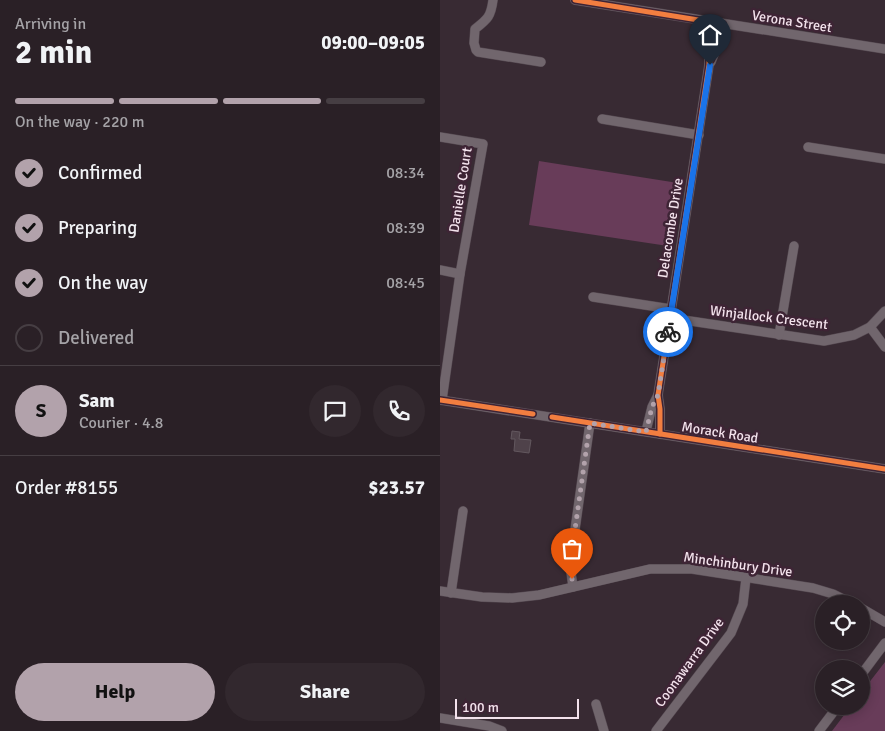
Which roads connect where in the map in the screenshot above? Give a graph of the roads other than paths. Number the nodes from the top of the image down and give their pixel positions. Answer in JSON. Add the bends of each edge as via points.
{"nodes":[{"id":1,"x":493,"y":0,"type":"edge"},
{"id":2,"x":576,"y":0,"type":"edge"},
{"id":3,"x":607,"y":3,"type":"edge"},
{"id":4,"x":709,"y":22,"type":"junction"},
{"id":5,"x":723,"y":24,"type":"junction"},
{"id":6,"x":885,"y":49,"type":"edge"},
{"id":7,"x":541,"y":62,"type":"dead end"},
{"id":8,"x":710,"y":65,"type":"junction"},
{"id":9,"x":602,"y":119,"type":"dead end"},
{"id":10,"x":699,"y":134,"type":"junction"},
{"id":11,"x":440,"y":137,"type":"edge"},
{"id":12,"x":808,"y":147,"type":"dead end"},
{"id":13,"x":885,"y":159,"type":"edge"},
{"id":14,"x":794,"y":246,"type":"dead end"},
{"id":15,"x":440,"y":270,"type":"edge"},
{"id":16,"x":460,"y":274,"type":"junction"},
{"id":17,"x":593,"y":297,"type":"dead end"},
{"id":18,"x":885,"y":311,"type":"edge"},
{"id":19,"x":671,"y":313,"type":"junction"},
{"id":20,"x":870,"y":327,"type":"junction"},
{"id":21,"x":779,"y":335,"type":"junction"},
{"id":22,"x":885,"y":347,"type":"edge"},
{"id":23,"x":658,"y":395,"type":"junction"},
{"id":24,"x":441,"y":400,"type":"edge"},
{"id":25,"x":590,"y":423,"type":"junction"},
{"id":26,"x":646,"y":432,"type":"junction"},
{"id":27,"x":660,"y":434,"type":"junction"},
{"id":28,"x":885,"y":469,"type":"edge"},
{"id":29,"x":463,"y":511,"type":"dead end"},
{"id":30,"x":746,"y":578,"type":"junction"},
{"id":31,"x":573,"y":587,"type":"junction"},
{"id":32,"x":440,"y":591,"type":"edge"},
{"id":33,"x":451,"y":593,"type":"junction"},
{"id":34,"x":835,"y":595,"type":"edge"},
{"id":35,"x":870,"y":613,"type":"edge"},
{"id":36,"x":885,"y":622,"type":"edge"},
{"id":37,"x":885,"y":643,"type":"edge"},
{"id":38,"x":870,"y":663,"type":"edge"},
{"id":39,"x":596,"y":704,"type":"dead end"},
{"id":40,"x":831,"y":715,"type":"edge"},
{"id":41,"x":440,"y":718,"type":"edge"},
{"id":42,"x":502,"y":731,"type":"edge"},
{"id":43,"x":604,"y":731,"type":"edge"},
{"id":44,"x":656,"y":731,"type":"edge"},
{"id":45,"x":819,"y":731,"type":"edge"}],
"edges":[{"from":1,"to":7,"type":"street","via":[[492,12],[475,29],[476,50]]},
{"from":2,"to":3,"type":"street","name":"Verona Street"},
{"from":3,"to":4,"type":"street","name":"Verona Street"},
{"from":4,"to":5,"type":"street","name":"Verona Street"},
{"from":4,"to":8,"type":"street","name":"Delacombe Drive"},
{"from":5,"to":6,"type":"street","name":"Verona Street"},
{"from":5,"to":8,"type":"street","name":"Delacombe Drive"},
{"from":8,"to":10,"type":"street","name":"Delacombe Drive"},
{"from":9,"to":10,"type":"street"},
{"from":10,"to":19,"type":"street","name":"Delacombe Drive"},
{"from":11,"to":16,"type":"street","name":"Danielle Court","via":[[483,144]]},
{"from":12,"to":13,"type":"street"},
{"from":14,"to":21,"type":"street"},
{"from":15,"to":16,"type":"street"},
{"from":16,"to":24,"type":"street","name":"Danielle Court"},
{"from":17,"to":19,"type":"street","name":"Winjallock Crescent"},
{"from":18,"to":20,"type":"street","name":"Winjallock Crescent"},
{"from":19,"to":21,"type":"street","name":"Winjallock Crescent"},
{"from":19,"to":23,"type":"street","name":"Delacombe Drive"},
{"from":20,"to":21,"type":"street","name":"Winjallock Crescent","via":[[854,335],[824,341]]},
{"from":20,"to":22,"type":"street"},
{"from":23,"to":26,"type":"street","name":"Delacombe Drive"},
{"from":23,"to":27,"type":"street","name":"Delacombe Drive"},
{"from":24,"to":25,"type":"street","name":"Morack Road"},
{"from":25,"to":26,"type":"street","name":"Morack Road"},
{"from":25,"to":31,"type":"street","via":[[570,565]]},
{"from":26,"to":27,"type":"street","name":"Morack Road"},
{"from":27,"to":28,"type":"street","name":"Morack Road"},
{"from":29,"to":33,"type":"street"},
{"from":30,"to":31,"type":"street","name":"Minchinbury Drive","via":[[692,569],[650,569]]},
{"from":30,"to":34,"type":"street","name":"Minchinbury Drive","via":[[813,588]]},
{"from":30,"to":44,"type":"street","name":"Coonawarra Drive","via":[[743,604],[731,633]]},
{"from":31,"to":33,"type":"street","name":"Minchinbury Drive","via":[[512,598]]},
{"from":32,"to":33,"type":"street","name":"Minchinbury Drive"},
{"from":35,"to":36,"type":"street"},
{"from":37,"to":38,"type":"street"},
{"from":39,"to":43,"type":"street"},
{"from":40,"to":45,"type":"street"},
{"from":41,"to":42,"type":"street"}]}
